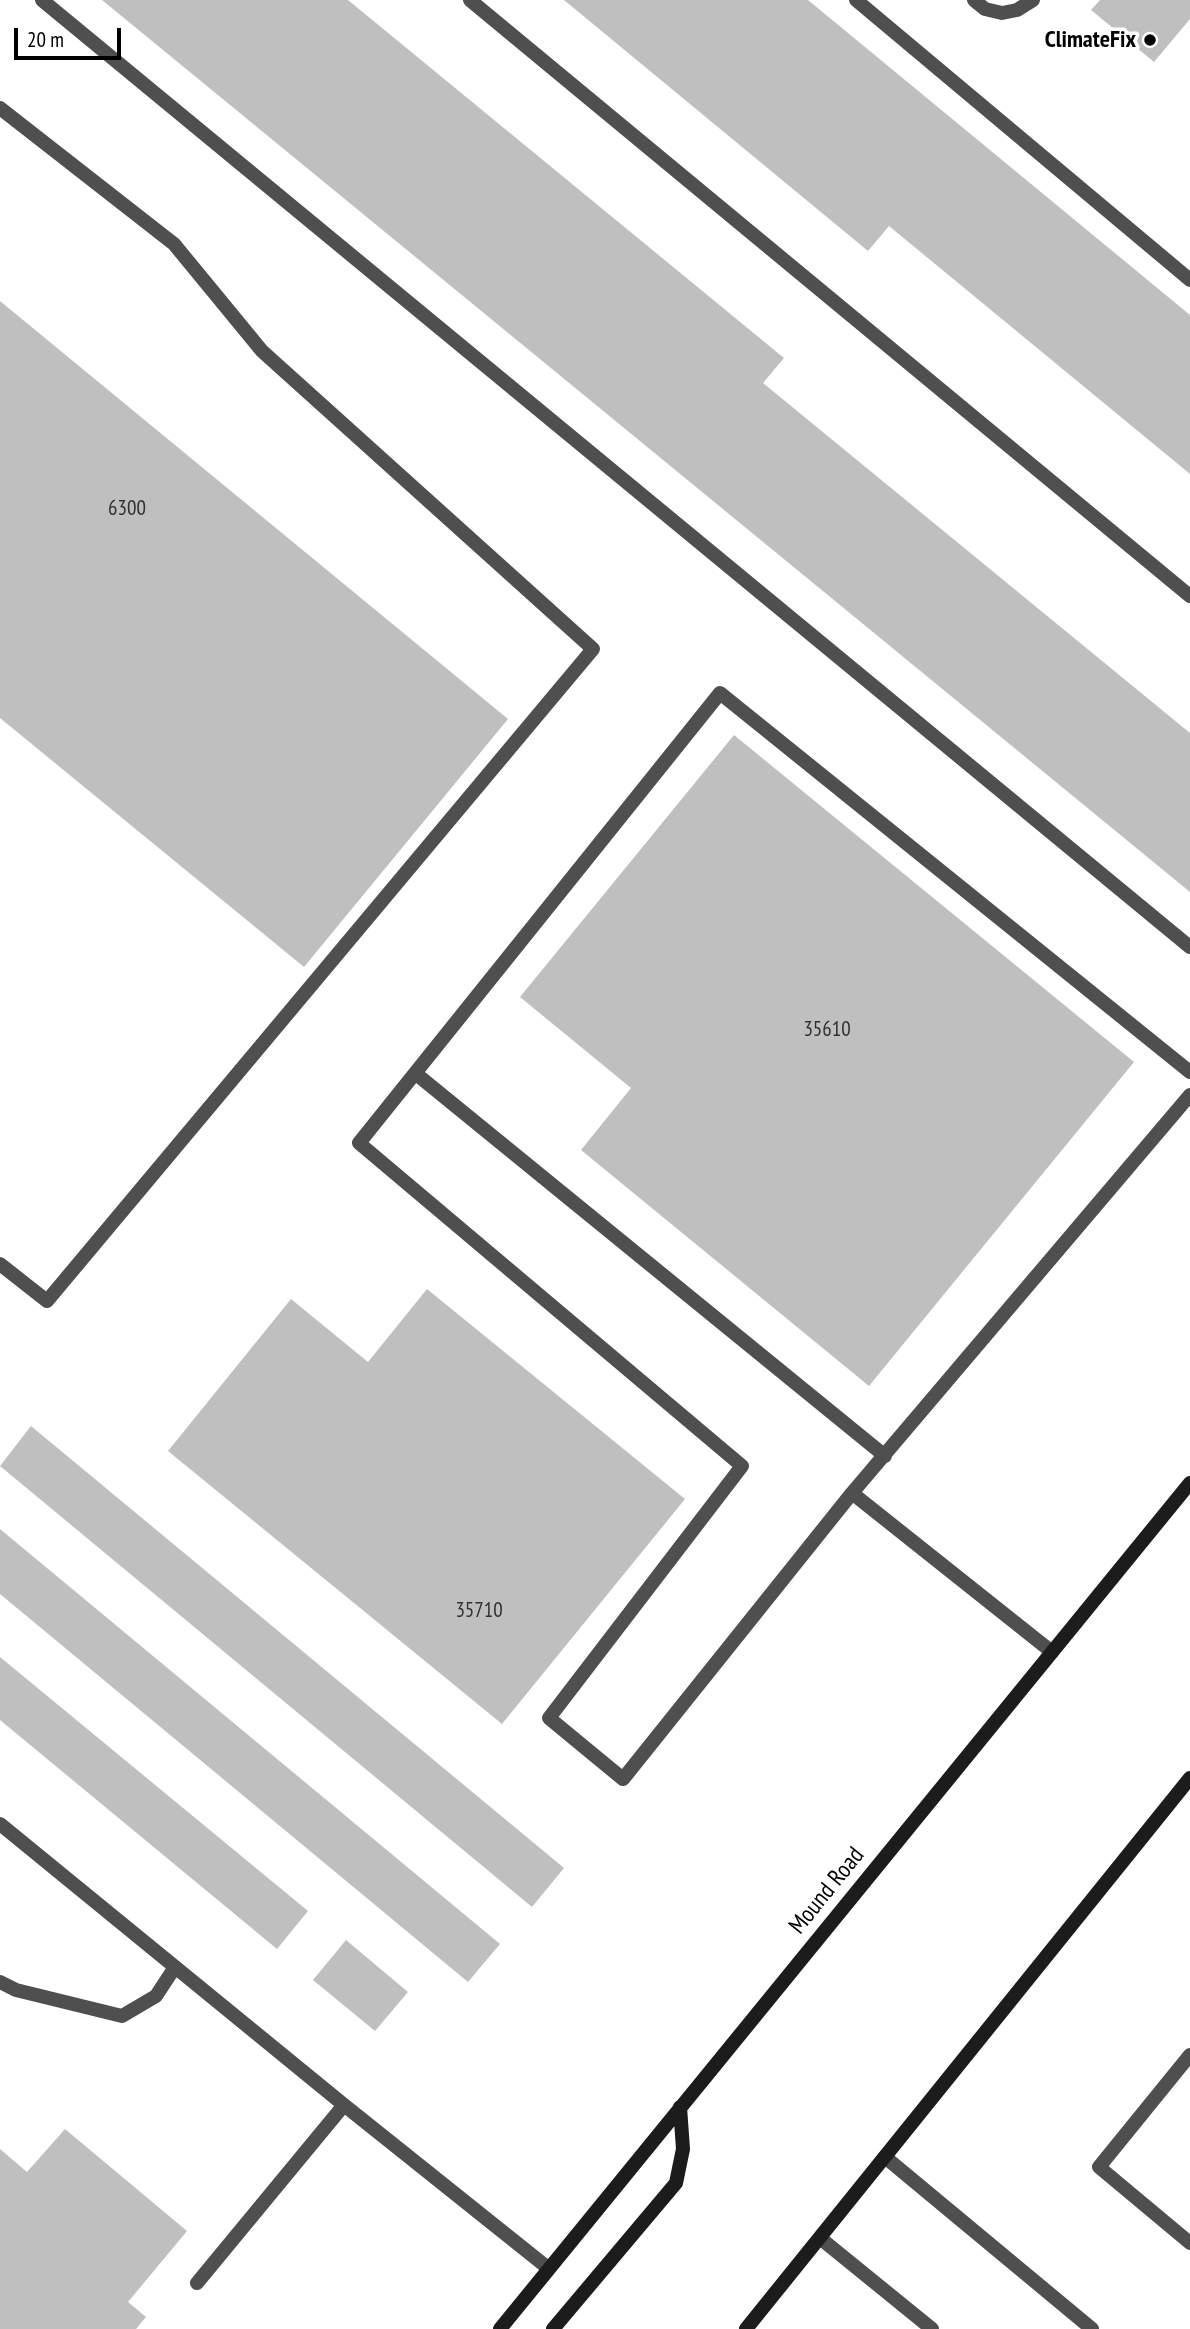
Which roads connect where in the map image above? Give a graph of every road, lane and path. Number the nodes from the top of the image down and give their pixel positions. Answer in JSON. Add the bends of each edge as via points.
{"nodes":[{"id":1,"x":42,"y":0,"type":"edge"},
{"id":2,"x":470,"y":0,"type":"edge"},
{"id":3,"x":856,"y":0,"type":"edge"},
{"id":4,"x":974,"y":0,"type":"edge"},
{"id":5,"x":1033,"y":0,"type":"edge"},
{"id":6,"x":0,"y":108,"type":"edge"},
{"id":7,"x":1190,"y":280,"type":"edge"},
{"id":8,"x":1190,"y":596,"type":"edge"},
{"id":9,"x":1190,"y":947,"type":"edge"},
{"id":10,"x":1190,"y":1072,"type":"edge"},
{"id":11,"x":415,"y":1073,"type":"junction"},
{"id":12,"x":1190,"y":1095,"type":"edge"},
{"id":13,"x":0,"y":1264,"type":"edge"},
{"id":14,"x":885,"y":1456,"type":"junction"},
{"id":15,"x":1190,"y":1483,"type":"edge"},
{"id":16,"x":852,"y":1493,"type":"junction"},
{"id":17,"x":1052,"y":1652,"type":"junction"},
{"id":18,"x":1190,"y":1778,"type":"edge"},
{"id":19,"x":0,"y":1824,"type":"edge"},
{"id":20,"x":175,"y":1967,"type":"junction"},
{"id":21,"x":0,"y":1982,"type":"edge"},
{"id":22,"x":1190,"y":2055,"type":"edge"},
{"id":23,"x":344,"y":2105,"type":"junction"},
{"id":24,"x":680,"y":2107,"type":"junction"},
{"id":25,"x":885,"y":2157,"type":"junction"},
{"id":26,"x":820,"y":2238,"type":"junction"},
{"id":27,"x":1190,"y":2243,"type":"edge"},
{"id":28,"x":548,"y":2268,"type":"junction"},
{"id":29,"x":197,"y":2283,"type":"dead end"},
{"id":30,"x":500,"y":2329,"type":"edge"},
{"id":31,"x":553,"y":2329,"type":"edge"},
{"id":32,"x":747,"y":2329,"type":"edge"},
{"id":33,"x":932,"y":2329,"type":"edge"},
{"id":34,"x":1092,"y":2329,"type":"edge"}],
"edges":[{"from":1,"to":9,"type":"lane"},
{"from":2,"to":8,"type":"lane"},
{"from":3,"to":7,"type":"lane"},
{"from":4,"to":5,"type":"lane","via":[[985,9],[1002,13]]},
{"from":6,"to":13,"type":"lane","via":[[174,244],[262,351],[593,649],[47,1301]]},
{"from":10,"to":11,"type":"lane","via":[[720,693]]},
{"from":11,"to":14,"type":"lane"},
{"from":11,"to":16,"type":"lane","via":[[359,1143],[742,1466],[549,1718],[622,1779]]},
{"from":12,"to":14,"type":"lane"},
{"from":14,"to":16,"type":"lane"},
{"from":15,"to":17,"type":"main road","name":"Mound Road"},
{"from":16,"to":17,"type":"lane"},
{"from":17,"to":24,"type":"main road","name":"Mound Road"},
{"from":18,"to":25,"type":"main road"},
{"from":19,"to":20,"type":"lane"},
{"from":20,"to":21,"type":"lane","via":[[156,1996],[122,2016]]},
{"from":20,"to":23,"type":"lane"},
{"from":22,"to":27,"type":"lane","via":[[1099,2167]]},
{"from":23,"to":28,"type":"lane"},
{"from":23,"to":29,"type":"lane"},
{"from":24,"to":28,"type":"main road","name":"Mound Road"},
{"from":24,"to":31,"type":"main road","via":[[683,2150],[676,2183]]},
{"from":25,"to":26,"type":"main road"},
{"from":25,"to":34,"type":"lane"},
{"from":26,"to":32,"type":"main road"},
{"from":26,"to":33,"type":"lane"},
{"from":28,"to":30,"type":"main road","name":"Mound Road"}]}
